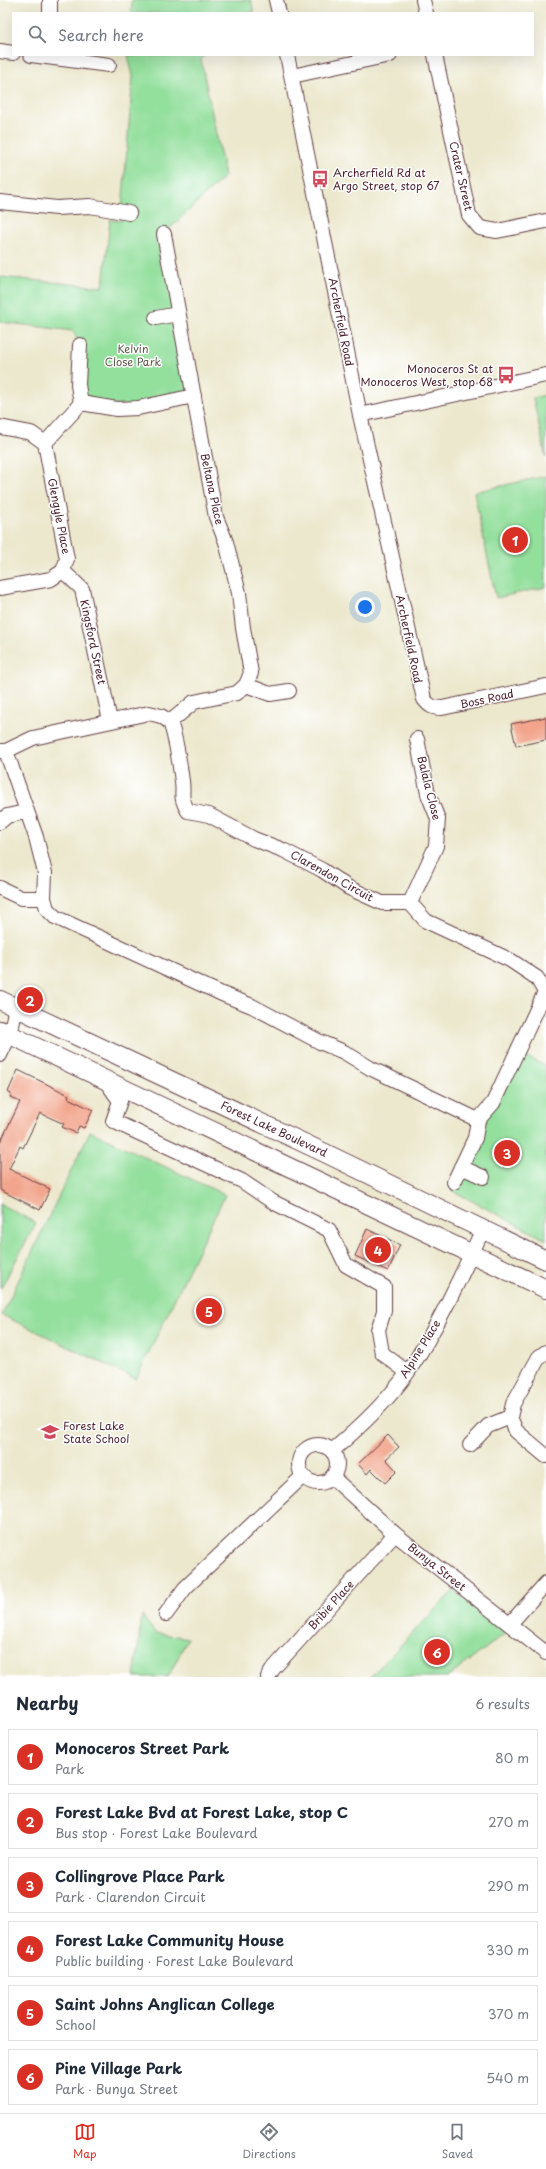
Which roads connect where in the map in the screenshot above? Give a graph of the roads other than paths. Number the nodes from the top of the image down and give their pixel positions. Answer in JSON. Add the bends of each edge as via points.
{"nodes":[{"id":1,"x":50,"y":0,"type":"edge"},
{"id":2,"x":276,"y":0,"type":"edge"},
{"id":3,"x":423,"y":0,"type":"edge"},
{"id":4,"x":50,"y":12,"type":"edge"},
{"id":5,"x":279,"y":12,"type":"edge"},
{"id":6,"x":426,"y":12,"type":"edge"},
{"id":7,"x":0,"y":51,"type":"edge"},
{"id":8,"x":12,"y":53,"type":"edge"},
{"id":9,"x":39,"y":56,"type":"edge"},
{"id":10,"x":287,"y":56,"type":"edge"},
{"id":11,"x":385,"y":56,"type":"edge"},
{"id":12,"x":435,"y":56,"type":"edge"},
{"id":13,"x":109,"y":65,"type":"dead end"},
{"id":14,"x":292,"y":76,"type":"junction"},
{"id":15,"x":0,"y":202,"type":"edge"},
{"id":16,"x":129,"y":213,"type":"dead end"},
{"id":17,"x":546,"y":221,"type":"edge"},
{"id":18,"x":164,"y":234,"type":"dead end"},
{"id":19,"x":178,"y":314,"type":"junction"},
{"id":20,"x":156,"y":318,"type":"dead end"},
{"id":21,"x":80,"y":345,"type":"dead end"},
{"id":22,"x":546,"y":375,"type":"edge"},
{"id":23,"x":194,"y":396,"type":"junction"},
{"id":24,"x":81,"y":403,"type":"junction"},
{"id":25,"x":360,"y":415,"type":"junction"},
{"id":26,"x":0,"y":427,"type":"edge"},
{"id":27,"x":44,"y":443,"type":"junction"},
{"id":28,"x":63,"y":571,"type":"junction"},
{"id":29,"x":0,"y":588,"type":"edge"},
{"id":30,"x":246,"y":685,"type":"junction"},
{"id":31,"x":546,"y":686,"type":"edge"},
{"id":32,"x":288,"y":691,"type":"dead end"},
{"id":33,"x":428,"y":705,"type":"joint"},
{"id":34,"x":110,"y":721,"type":"junction"},
{"id":35,"x":170,"y":722,"type":"junction"},
{"id":36,"x":417,"y":740,"type":"dead end"},
{"id":37,"x":3,"y":751,"type":"edge"},
{"id":38,"x":25,"y":812,"type":"junction"},
{"id":39,"x":0,"y":822,"type":"edge"},
{"id":40,"x":0,"y":888,"type":"edge"},
{"id":41,"x":44,"y":898,"type":"junction"},
{"id":42,"x":410,"y":903,"type":"junction"},
{"id":43,"x":545,"y":992,"type":"edge"},
{"id":44,"x":8,"y":1004,"type":"edge"},
{"id":45,"x":3,"y":1030,"type":"edge"},
{"id":46,"x":0,"y":1055,"type":"edge"},
{"id":47,"x":105,"y":1080,"type":"junction"},
{"id":48,"x":478,"y":1120,"type":"junction"},
{"id":49,"x":461,"y":1167,"type":"junction"},
{"id":50,"x":483,"y":1177,"type":"dead end"},
{"id":51,"x":454,"y":1182,"type":"dead end"},
{"id":52,"x":483,"y":1229,"type":"junction"},
{"id":53,"x":472,"y":1253,"type":"junction"},
{"id":54,"x":546,"y":1260,"type":"edge"},
{"id":55,"x":546,"y":1289,"type":"edge"},
{"id":56,"x":546,"y":1352,"type":"edge"},
{"id":57,"x":408,"y":1372,"type":"junction"},
{"id":58,"x":510,"y":1417,"type":"junction"},
{"id":59,"x":470,"y":1445,"type":"dead end"},
{"id":60,"x":332,"y":1451,"type":"junction"},
{"id":61,"x":546,"y":1456,"type":"edge"},
{"id":62,"x":303,"y":1476,"type":"junction"},
{"id":63,"x":332,"y":1477,"type":"junction"},
{"id":64,"x":395,"y":1534,"type":"junction"},
{"id":65,"x":546,"y":1583,"type":"edge"},
{"id":66,"x":166,"y":1614,"type":"dead end"},
{"id":67,"x":510,"y":1624,"type":"junction"},
{"id":68,"x":546,"y":1652,"type":"edge"},
{"id":69,"x":268,"y":1677,"type":"edge"}],
"edges":[{"from":1,"to":4,"type":"street"},
{"from":2,"to":5,"type":"street"},
{"from":3,"to":6,"type":"street"},
{"from":7,"to":8,"type":"street"},
{"from":9,"to":13,"type":"street"},
{"from":10,"to":14,"type":"street","name":"Archerfield Road"},
{"from":11,"to":14,"type":"street"},
{"from":12,"to":17,"type":"street","name":"Crater Street","via":[[469,215],[480,228],[497,231]]},
{"from":14,"to":25,"type":"street","name":"Archerfield Road"},
{"from":15,"to":16,"type":"street","via":[[57,208],[90,206]]},
{"from":18,"to":19,"type":"street","name":"Beltana Place"},
{"from":19,"to":20,"type":"street"},
{"from":19,"to":23,"type":"street","name":"Beltana Place"},
{"from":21,"to":24,"type":"street","via":[[78,384]]},
{"from":22,"to":25,"type":"street"},
{"from":23,"to":24,"type":"street","via":[[138,408],[117,409]]},
{"from":23,"to":30,"type":"street","name":"Beltana Place","via":[[216,517],[226,542],[239,593],[251,673]]},
{"from":24,"to":27,"type":"street"},
{"from":25,"to":33,"type":"street","name":"Archerfield Road","via":[[420,690]]},
{"from":26,"to":27,"type":"street","via":[[31,433]]},
{"from":27,"to":28,"type":"street","name":"Glengyle Place","via":[[67,559]]},
{"from":28,"to":29,"type":"street","name":"Glengyle Place","via":[[51,578]]},
{"from":28,"to":34,"type":"street","name":"Kingsford Street","via":[[82,589]]},
{"from":30,"to":32,"type":"street","via":[[270,694]]},
{"from":30,"to":35,"type":"street","via":[[237,693],[194,702]]},
{"from":31,"to":33,"type":"street","name":"Boss Road","via":[[442,708]]},
{"from":34,"to":35,"type":"street","via":[[149,713]]},
{"from":34,"to":37,"type":"street","via":[[33,738]]},
{"from":35,"to":42,"type":"street","name":"Clarendon Circuit","via":[[182,783],[181,799],[188,811],[209,815],[254,839],[283,850],[322,870],[349,888],[382,903]]},
{"from":36,"to":42,"type":"street","name":"Balala Close","via":[[428,794],[438,819],[436,846]]},
{"from":37,"to":38,"type":"street"},
{"from":38,"to":39,"type":"street","via":[[7,816]]},
{"from":38,"to":41,"type":"street","via":[[36,837],[44,873]]},
{"from":40,"to":41,"type":"street","via":[[21,898]]},
{"from":41,"to":48,"type":"street","via":[[47,909],[55,917],[252,1006],[344,1052],[370,1068]]},
{"from":42,"to":43,"type":"street","via":[[426,921],[510,960],[536,978]]},
{"from":43,"to":48,"type":"street","via":[[493,1103]]},
{"from":44,"to":45,"type":"street"},
{"from":44,"to":52,"type":"main road","name":"Forest Lake Boulevard"},
{"from":45,"to":46,"type":"street"},
{"from":45,"to":47,"type":"main road"},
{"from":47,"to":53,"type":"main road"},
{"from":47,"to":57,"type":"street","via":[[120,1101],[113,1121],[242,1181],[273,1202],[329,1230],[346,1265],[384,1287],[384,1311],[378,1330],[382,1353]]},
{"from":48,"to":49,"type":"street","via":[[475,1138]]},
{"from":49,"to":50,"type":"street"},
{"from":49,"to":51,"type":"street"},
{"from":52,"to":53,"type":"street","name":"Alpine Place"},
{"from":52,"to":54,"type":"main road","name":"Forest Lake Boulevard"},
{"from":53,"to":55,"type":"main road"},
{"from":53,"to":57,"type":"street","name":"Alpine Place","via":[[437,1324]]},
{"from":56,"to":58,"type":"street","via":[[539,1357],[513,1404]]},
{"from":57,"to":60,"type":"street","name":"Alpine Place","via":[[356,1430]]},
{"from":58,"to":59,"type":"street","via":[[488,1426]]},
{"from":58,"to":61,"type":"street","via":[[516,1431]]},
{"from":60,"to":62,"type":"street","via":[[321,1445],[305,1449],[299,1460]]},
{"from":60,"to":63,"type":"street","via":[[337,1464]]},
{"from":62,"to":63,"type":"street","via":[[319,1483]]},
{"from":62,"to":66,"type":"street","via":[[185,1588]]},
{"from":63,"to":64,"type":"street","name":"Bunya Street"},
{"from":64,"to":67,"type":"street","name":"Bunya Street"},
{"from":64,"to":69,"type":"street","name":"Bribie Place"},
{"from":65,"to":67,"type":"street"},
{"from":67,"to":68,"type":"street","name":"Bunya Street"}]}
